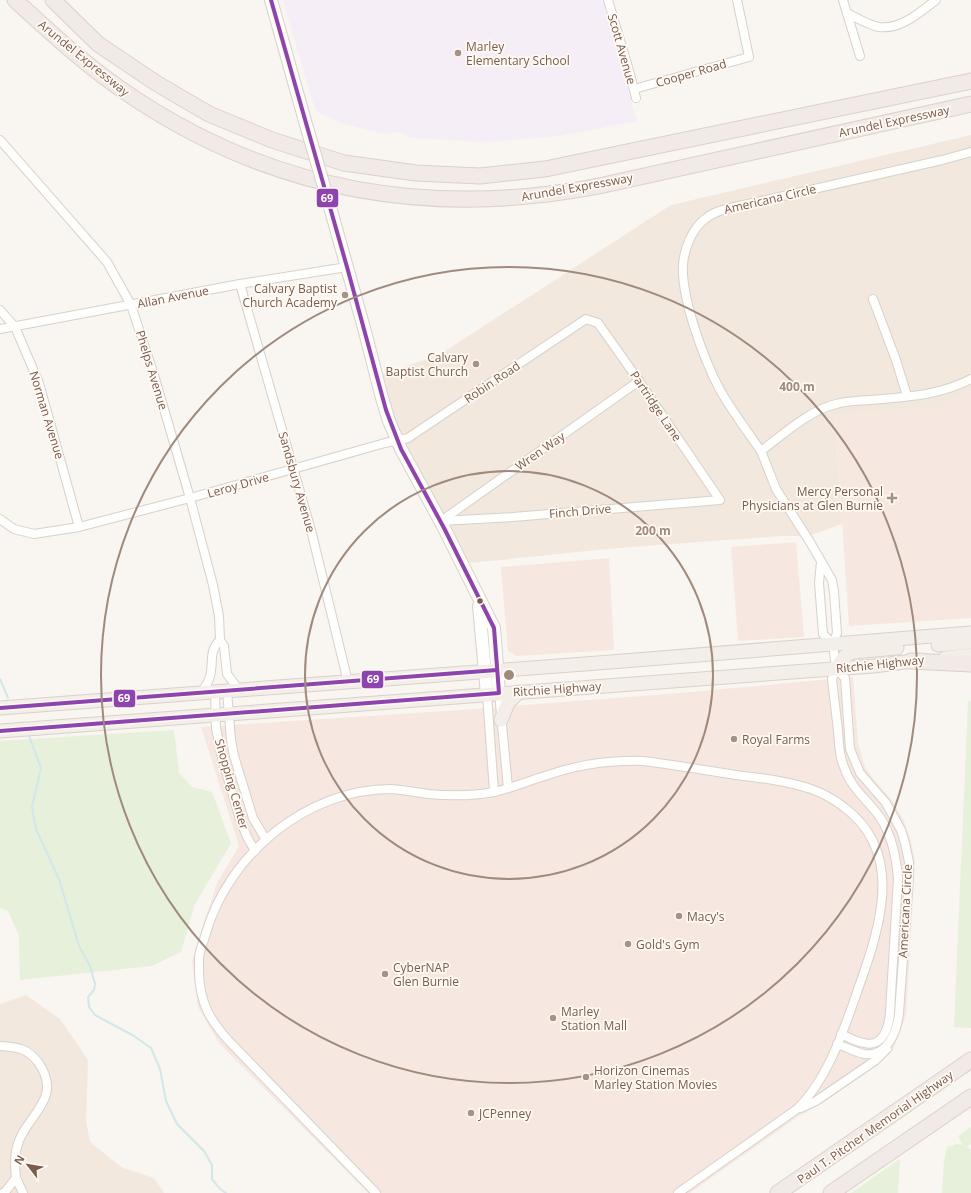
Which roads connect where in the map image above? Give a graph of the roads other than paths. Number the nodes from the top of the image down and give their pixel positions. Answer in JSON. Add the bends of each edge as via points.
{"nodes":[{"id":1,"x":15,"y":0,"type":"edge"},
{"id":2,"x":53,"y":0,"type":"edge"},
{"id":3,"x":271,"y":0,"type":"edge"},
{"id":4,"x":608,"y":0,"type":"edge"},
{"id":5,"x":737,"y":0,"type":"edge"},
{"id":6,"x":843,"y":0,"type":"edge"},
{"id":7,"x":936,"y":0,"type":"edge"},
{"id":8,"x":847,"y":13,"type":"junction"},
{"id":9,"x":860,"y":56,"type":"dead end"},
{"id":10,"x":971,"y":81,"type":"edge"},
{"id":11,"x":634,"y":89,"type":"junction"},
{"id":12,"x":636,"y":98,"type":"dead end"},
{"id":13,"x":971,"y":104,"type":"edge"},
{"id":14,"x":1,"y":142,"type":"edge"},
{"id":15,"x":971,"y":152,"type":"edge"},
{"id":16,"x":347,"y":267,"type":"junction"},
{"id":17,"x":240,"y":284,"type":"junction"},
{"id":18,"x":872,"y":299,"type":"dead end"},
{"id":19,"x":131,"y":305,"type":"junction"},
{"id":20,"x":0,"y":310,"type":"edge"},
{"id":21,"x":586,"y":319,"type":"joint"},
{"id":22,"x":15,"y":327,"type":"junction"},
{"id":23,"x":0,"y":329,"type":"edge"},
{"id":24,"x":971,"y":379,"type":"edge"},
{"id":25,"x":639,"y":381,"type":"junction"},
{"id":26,"x":907,"y":396,"type":"junction"},
{"id":27,"x":397,"y":440,"type":"junction"},
{"id":28,"x":761,"y":451,"type":"junction"},
{"id":29,"x":293,"y":469,"type":"junction"},
{"id":30,"x":190,"y":498,"type":"junction"},
{"id":31,"x":720,"y":500,"type":"joint"},
{"id":32,"x":0,"y":519,"type":"edge"},
{"id":33,"x":440,"y":521,"type":"junction"},
{"id":34,"x":79,"y":527,"type":"junction"},
{"id":35,"x":821,"y":562,"type":"junction"},
{"id":36,"x":970,"y":635,"type":"edge"},
{"id":37,"x":220,"y":640,"type":"junction"},
{"id":38,"x":833,"y":644,"type":"junction"},
{"id":39,"x":971,"y":655,"type":"edge"},
{"id":40,"x":911,"y":661,"type":"junction"},
{"id":41,"x":971,"y":664,"type":"edge"},
{"id":42,"x":836,"y":669,"type":"junction"},
{"id":43,"x":491,"y":671,"type":"junction"},
{"id":44,"x":348,"y":682,"type":"junction"},
{"id":45,"x":227,"y":691,"type":"junction"},
{"id":46,"x":519,"y":692,"type":"junction"},
{"id":47,"x":201,"y":693,"type":"junction"},
{"id":48,"x":493,"y":694,"type":"junction"},
{"id":49,"x":0,"y":708,"type":"edge"},
{"id":50,"x":221,"y":714,"type":"junction"},
{"id":51,"x":501,"y":720,"type":"junction"},
{"id":52,"x":0,"y":731,"type":"edge"},
{"id":53,"x":508,"y":788,"type":"junction"},
{"id":54,"x":494,"y":792,"type":"junction"},
{"id":55,"x":266,"y":840,"type":"junction"},
{"id":56,"x":255,"y":851,"type":"junction"},
{"id":57,"x":896,"y":1032,"type":"junction"},
{"id":58,"x":841,"y":1034,"type":"junction"},
{"id":59,"x":837,"y":1044,"type":"junction"},
{"id":60,"x":0,"y":1046,"type":"edge"},
{"id":61,"x":971,"y":1051,"type":"edge"},
{"id":62,"x":971,"y":1060,"type":"edge"},
{"id":63,"x":971,"y":1097,"type":"edge"},
{"id":64,"x":910,"y":1103,"type":"junction"},
{"id":65,"x":797,"y":1109,"type":"junction"},
{"id":66,"x":16,"y":1178,"type":"junction"},
{"id":67,"x":3,"y":1193,"type":"edge"},
{"id":68,"x":23,"y":1193,"type":"edge"},
{"id":69,"x":376,"y":1193,"type":"edge"},
{"id":70,"x":678,"y":1193,"type":"edge"},
{"id":71,"x":778,"y":1193,"type":"edge"},
{"id":72,"x":831,"y":1193,"type":"edge"}],
"edges":[{"from":1,"to":13,"type":"highway","name":"Arundel Expressway","via":[[66,47],[109,81],[201,138],[287,172],[340,186],[408,197],[473,199],[556,194]]},
{"from":2,"to":10,"type":"highway","name":"Arundel Expressway","via":[[98,44],[156,83],[209,114],[272,140],[344,163],[416,173],[480,176],[545,169]]},
{"from":3,"to":16,"type":"main road","bridge":true},
{"from":4,"to":11,"type":"street","name":"Scott Avenue"},
{"from":5,"to":11,"type":"street","name":"Cooper Road","via":[[749,58]]},
{"from":6,"to":8,"type":"street"},
{"from":7,"to":8,"type":"street","via":[[911,18],[889,27],[873,25]]},
{"from":8,"to":9,"type":"street"},
{"from":11,"to":12,"type":"street","name":"Scott Avenue"},
{"from":14,"to":19,"type":"street","name":"Phelps Avenue","via":[[107,262]]},
{"from":15,"to":28,"type":"street","name":"Americana Circle","via":[[730,208],[705,218],[696,228],[686,249],[683,264],[684,284],[695,329],[719,388]]},
{"from":16,"to":17,"type":"street","name":"Allan Avenue"},
{"from":16,"to":27,"type":"main road","via":[[382,398]]},
{"from":17,"to":19,"type":"street","name":"Allan Avenue"},
{"from":17,"to":29,"type":"street","name":"Sandsbury Avenue"},
{"from":18,"to":26,"type":"street"},
{"from":19,"to":22,"type":"street","name":"Allan Avenue"},
{"from":19,"to":30,"type":"street","name":"Phelps Avenue"},
{"from":20,"to":22,"type":"street","name":"Norman Avenue"},
{"from":21,"to":25,"type":"street","name":"Partridge Lane","via":[[598,323]]},
{"from":21,"to":27,"type":"street","name":"Robin Road","via":[[408,438]]},
{"from":22,"to":23,"type":"street","name":"Allan Avenue"},
{"from":22,"to":34,"type":"street","name":"Norman Avenue","via":[[39,383]]},
{"from":24,"to":26,"type":"street","via":[[936,393]]},
{"from":25,"to":31,"type":"street","name":"Partridge Lane"},
{"from":25,"to":33,"type":"street","name":"Wren Way"},
{"from":26,"to":28,"type":"street","via":[[845,402],[827,407],[796,425]]},
{"from":27,"to":29,"type":"street","name":"Leroy Drive"},
{"from":27,"to":33,"type":"main road"},
{"from":28,"to":35,"type":"street","name":"Americana Circle","via":[[776,490]]},
{"from":29,"to":30,"type":"street","name":"Leroy Drive"},
{"from":29,"to":44,"type":"street","name":"Sandsbury Avenue"},
{"from":30,"to":34,"type":"street","name":"Leroy Drive"},
{"from":30,"to":37,"type":"street","name":"Phelps Avenue","via":[[213,585],[219,616]]},
{"from":31,"to":33,"type":"street","name":"Finch Drive"},
{"from":32,"to":34,"type":"street","name":"Leroy Drive","via":[[14,529],[34,534]]},
{"from":33,"to":43,"type":"main road","via":[[478,597]]},
{"from":35,"to":38,"type":"street","name":"Americana Circle","via":[[832,580],[834,592],[837,633]]},
{"from":35,"to":38,"type":"street","name":"Americana Circle","via":[[819,583],[823,634]]},
{"from":36,"to":38,"type":"main road","name":"Ritchie Highway"},
{"from":36,"to":42,"type":"main road","via":[[853,652],[845,656]]},
{"from":37,"to":45,"type":"street","name":"Phelps Avenue","via":[[224,646]]},
{"from":37,"to":47,"type":"street","name":"Phelps Avenue","via":[[216,644],[210,663],[210,675]]},
{"from":38,"to":42,"type":"street","name":"Americana Circle"},
{"from":38,"to":43,"type":"main road","name":"Ritchie Highway"},
{"from":39,"to":40,"type":"main road","name":"Ritchie Highway"},
{"from":40,"to":41,"type":"highway"},
{"from":40,"to":42,"type":"main road","name":"Ritchie Highway"},
{"from":42,"to":46,"type":"main road","name":"Ritchie Highway"},
{"from":42,"to":57,"type":"street","name":"Americana Circle","via":[[845,678],[850,749],[854,762],[894,816],[906,843],[909,877]]},
{"from":42,"to":58,"type":"street","name":"Americana Circle","via":[[832,679],[844,768],[851,783],[884,824],[894,848],[898,878],[890,1017],[887,1029],[874,1044],[863,1043]]},
{"from":43,"to":44,"type":"main road","name":"Ritchie Highway"},
{"from":43,"to":48,"type":"main road"},
{"from":44,"to":45,"type":"main road","name":"Ritchie Highway"},
{"from":45,"to":47,"type":"main road","name":"Ritchie Highway"},
{"from":45,"to":50,"type":"street","name":"Shopping Center"},
{"from":45,"to":50,"type":"street","name":"Shopping Center"},
{"from":46,"to":48,"type":"main road","name":"Ritchie Highway"},
{"from":46,"to":51,"type":"main road","via":[[508,703]]},
{"from":47,"to":49,"type":"main road","name":"Ritchie Highway"},
{"from":48,"to":50,"type":"main road","name":"Ritchie Highway"},
{"from":48,"to":51,"type":"street"},
{"from":48,"to":54,"type":"street"},
{"from":50,"to":52,"type":"main road","name":"Ritchie Highway"},
{"from":50,"to":55,"type":"street","name":"Shopping Center","via":[[253,818]]},
{"from":50,"to":56,"type":"street","name":"Shopping Center","via":[[218,742],[240,819]]},
{"from":51,"to":53,"type":"street"},
{"from":53,"to":54,"type":"street"},
{"from":53,"to":58,"type":"street","via":[[572,768],[618,761],[643,761],[796,784],[839,803],[860,821],[871,836],[882,872],[880,920]]},
{"from":54,"to":55,"type":"street","via":[[474,795],[391,790],[354,793],[316,806]]},
{"from":55,"to":56,"type":"street"},
{"from":56,"to":69,"type":"street","via":[[237,870],[225,888],[209,922],[199,958],[202,999],[217,1029]]},
{"from":57,"to":59,"type":"street","via":[[884,1047],[871,1054]]},
{"from":57,"to":65,"type":"street","via":[[890,1045],[876,1060],[816,1101]]},
{"from":58,"to":59,"type":"street"},
{"from":59,"to":65,"type":"street","via":[[821,1080]]},
{"from":60,"to":66,"type":"street","via":[[22,1048],[33,1056],[46,1080],[47,1094],[17,1147]]},
{"from":61,"to":64,"type":"highway"},
{"from":62,"to":64,"type":"highway","name":"Paul T. Pitcher Memorial Highway"},
{"from":63,"to":72,"type":"highway"},
{"from":64,"to":71,"type":"highway","name":"Paul T. Pitcher Memorial Highway"},
{"from":65,"to":70,"type":"street"},
{"from":66,"to":67,"type":"street"},
{"from":66,"to":68,"type":"street"}]}
